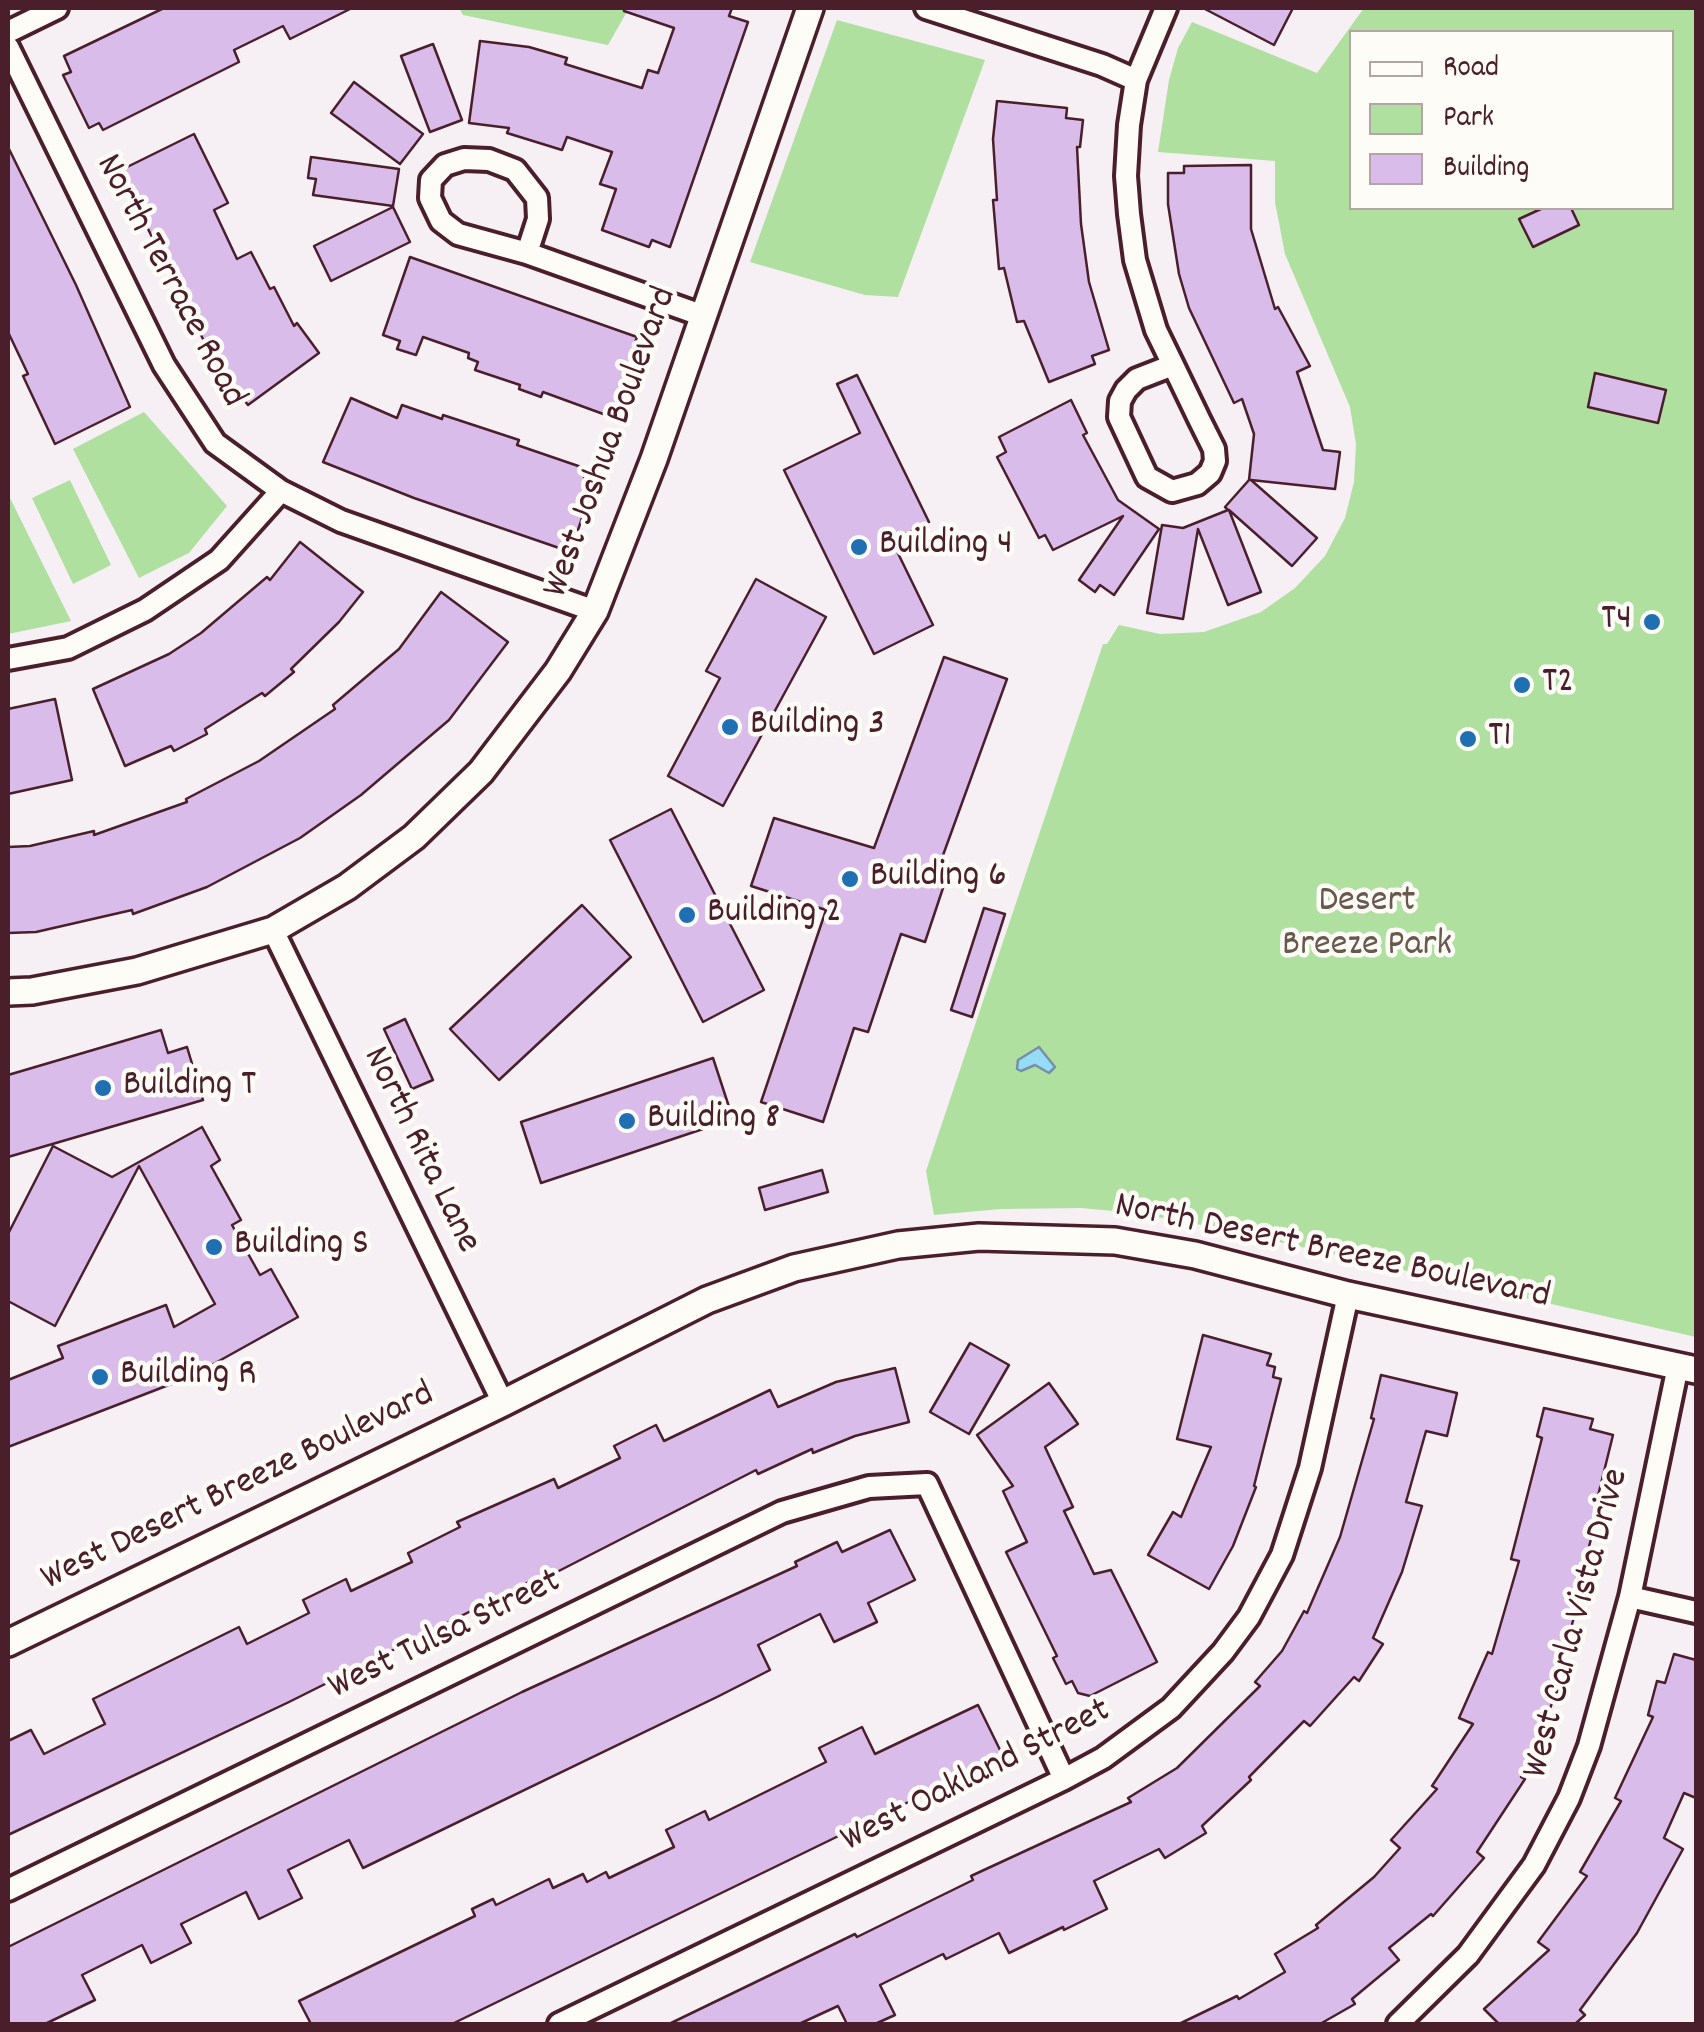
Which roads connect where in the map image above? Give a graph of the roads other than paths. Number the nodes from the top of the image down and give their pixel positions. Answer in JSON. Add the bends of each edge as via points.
{"nodes":[{"id":1,"x":57,"y":8,"type":"edge"},
{"id":2,"x":810,"y":8,"type":"edge"},
{"id":3,"x":926,"y":8,"type":"edge"},
{"id":4,"x":1166,"y":8,"type":"edge"},
{"id":5,"x":8,"y":32,"type":"edge"},
{"id":6,"x":8,"y":46,"type":"edge"},
{"id":7,"x":1136,"y":80,"type":"junction"},
{"id":8,"x":527,"y":253,"type":"junction"},
{"id":9,"x":701,"y":314,"type":"junction"},
{"id":10,"x":1173,"y":364,"type":"junction"},
{"id":11,"x":281,"y":492,"type":"junction"},
{"id":12,"x":595,"y":611,"type":"junction"},
{"id":13,"x":8,"y":658,"type":"edge"},
{"id":14,"x":273,"y":930,"type":"junction"},
{"id":15,"x":8,"y":992,"type":"edge"},
{"id":16,"x":1348,"y":1296,"type":"junction"},
{"id":17,"x":1687,"y":1368,"type":"edge"},
{"id":18,"x":503,"y":1404,"type":"junction"},
{"id":19,"x":1630,"y":1597,"type":"junction"},
{"id":20,"x":1696,"y":1612,"type":"edge"},
{"id":21,"x":8,"y":1643,"type":"edge"},
{"id":22,"x":1064,"y":1779,"type":"junction"},
{"id":23,"x":8,"y":1890,"type":"edge"},
{"id":24,"x":559,"y":2024,"type":"edge"},
{"id":25,"x":1398,"y":2024,"type":"edge"}],
"edges":[{"from":1,"to":5,"type":"street"},
{"from":2,"to":9,"type":"street","name":"West Joshua Boulevard"},
{"from":3,"to":7,"type":"street"},
{"from":4,"to":7,"type":"street"},
{"from":6,"to":11,"type":"street","name":"North Terrace Road","via":[[164,364],[215,443]]},
{"from":7,"to":10,"type":"street","via":[[1126,176],[1131,229],[1145,298]]},
{"from":8,"to":8,"type":"street","via":[[458,234],[441,221],[430,198],[432,180],[445,165],[489,160],[515,170],[529,185],[538,218]]},
{"from":8,"to":9,"type":"street"},
{"from":9,"to":12,"type":"street","name":"West Joshua Boulevard"},
{"from":10,"to":10,"type":"street","via":[[1137,379],[1120,401],[1119,418],[1148,478],[1172,491],[1197,484],[1216,462]]},
{"from":11,"to":12,"type":"street","name":"North Terrace Road","via":[[341,522]]},
{"from":11,"to":13,"type":"street","via":[[219,560],[145,610],[68,648]]},
{"from":12,"to":14,"type":"street","name":"West Joshua Boulevard","via":[[481,772],[401,847]]},
{"from":14,"to":15,"type":"street","name":"West Joshua Boulevard","via":[[137,971]]},
{"from":14,"to":18,"type":"street","name":"North Rita Lane"},
{"from":16,"to":17,"type":"street","name":"North Desert Breeze Boulevard"},
{"from":16,"to":18,"type":"street","name":"North Desert Breeze Boulevard","via":[[1195,1254],[1114,1241],[979,1237],[898,1245],[794,1268],[707,1300]]},
{"from":16,"to":22,"type":"street","name":"West Oakland Street","via":[[1300,1508],[1268,1586],[1223,1652],[1171,1708]]},
{"from":17,"to":19,"type":"street","name":"West Carla Vista Drive"},
{"from":18,"to":21,"type":"street","name":"West Desert Breeze Boulevard"},
{"from":19,"to":20,"type":"street"},
{"from":19,"to":25,"type":"street","name":"West Carla Vista Drive","via":[[1589,1746],[1554,1830],[1468,1955]]},
{"from":22,"to":23,"type":"street","name":"West Tulsa Street","via":[[926,1484],[868,1488],[782,1512]]},
{"from":22,"to":24,"type":"street","name":"West Oakland Street"}]}
